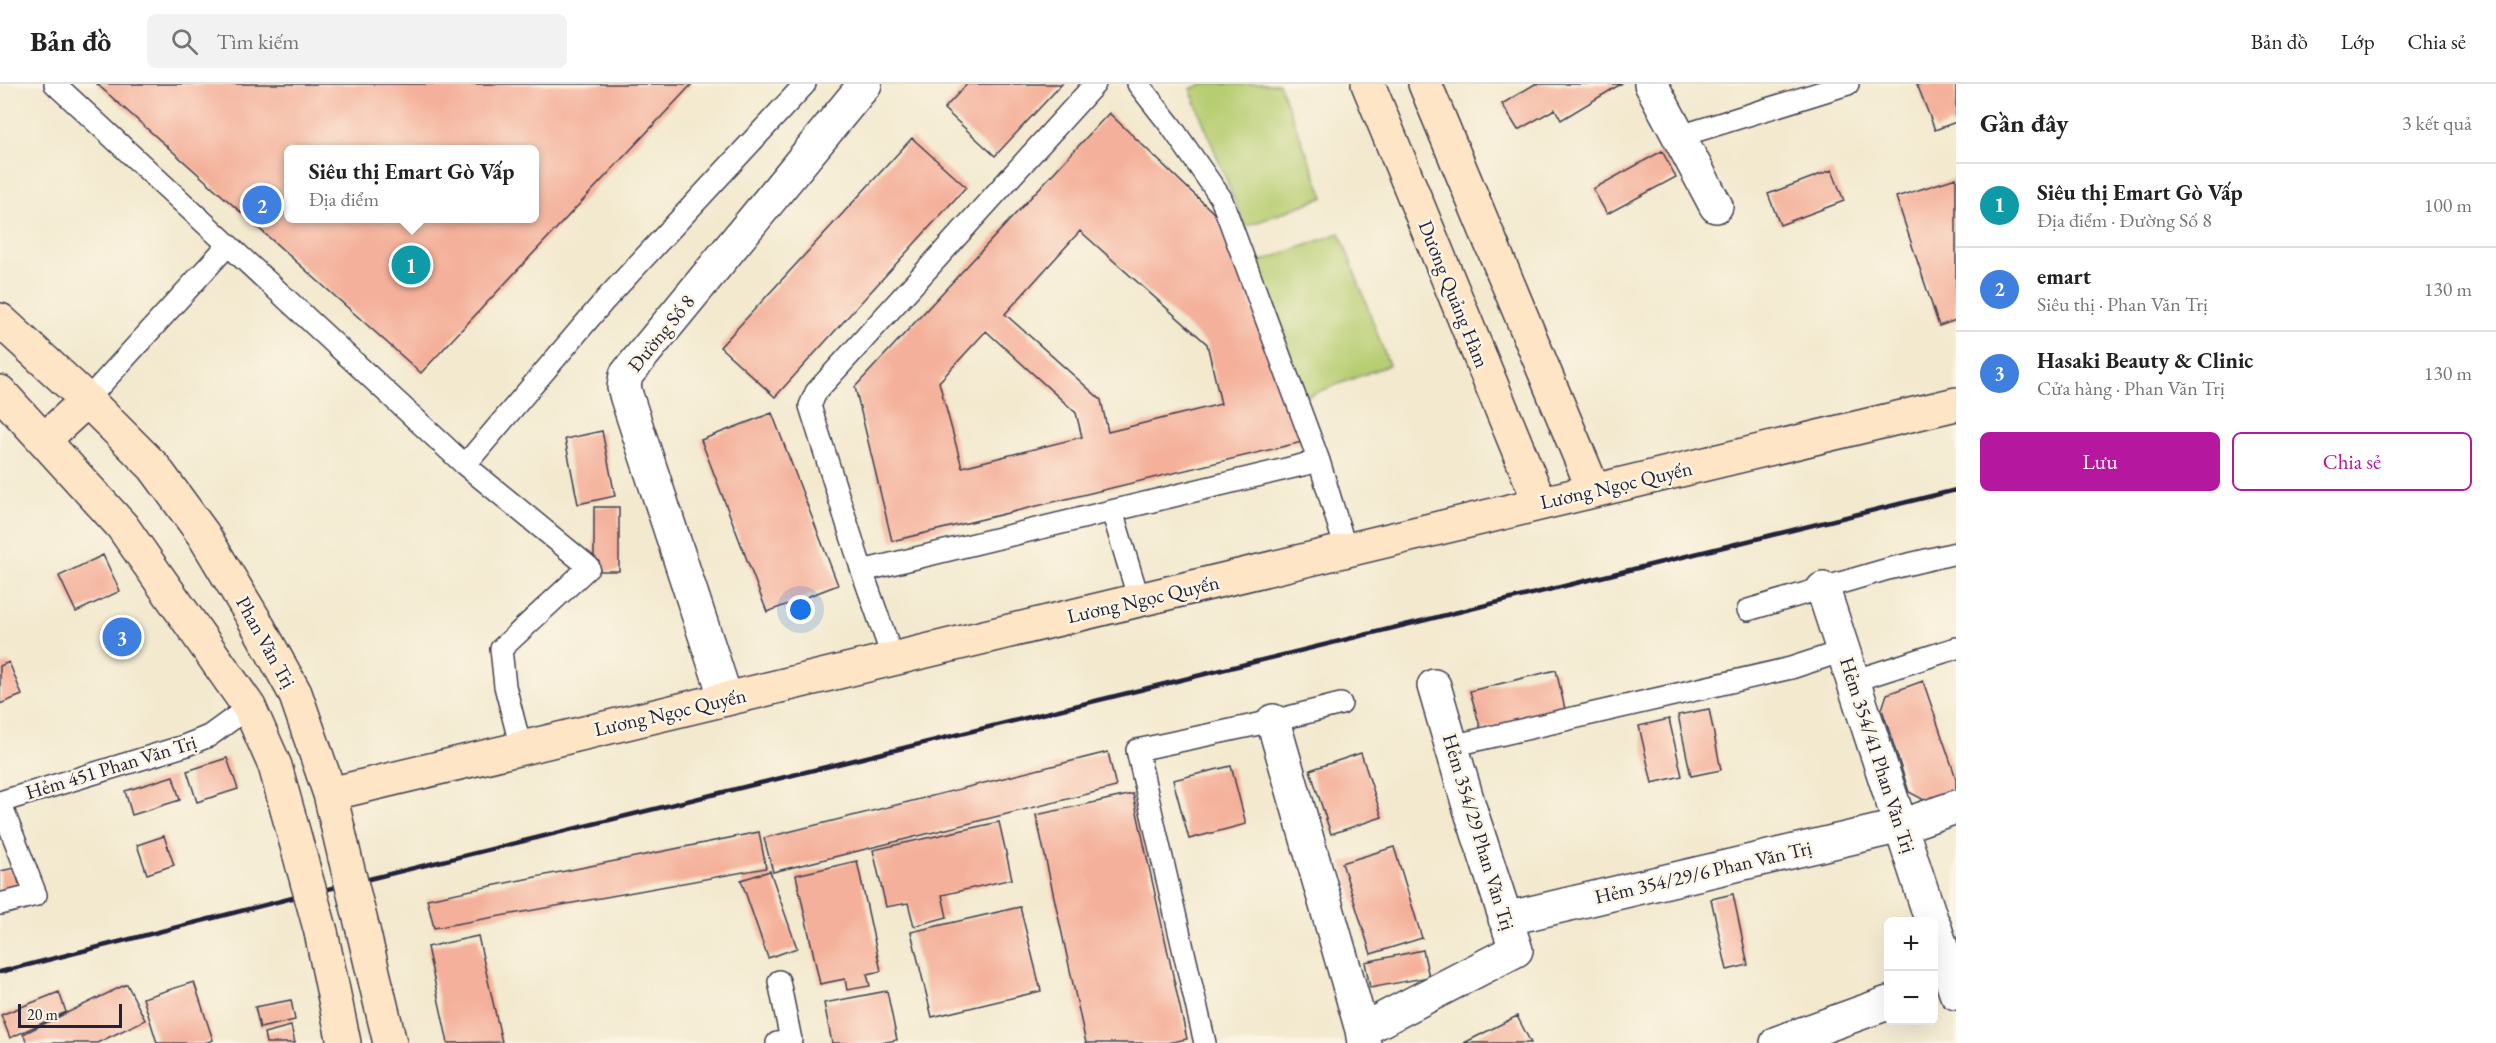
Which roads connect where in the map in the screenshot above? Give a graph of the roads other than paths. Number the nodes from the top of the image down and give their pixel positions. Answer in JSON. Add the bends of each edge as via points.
{"nodes":[{"id":1,"x":55,"y":84,"type":"edge"},
{"id":2,"x":805,"y":84,"type":"edge"},
{"id":3,"x":865,"y":84,"type":"edge"},
{"id":4,"x":1095,"y":84,"type":"edge"},
{"id":5,"x":1138,"y":84,"type":"edge"},
{"id":6,"x":1368,"y":84,"type":"edge"},
{"id":7,"x":1425,"y":84,"type":"edge"},
{"id":8,"x":1651,"y":84,"type":"edge"},
{"id":9,"x":1848,"y":84,"type":"edge"},
{"id":10,"x":1677,"y":137,"type":"junction"},
{"id":11,"x":1716,"y":206,"type":"dead end"},
{"id":12,"x":227,"y":246,"type":"junction"},
{"id":13,"x":0,"y":320,"type":"edge"},
{"id":14,"x":3,"y":400,"type":"edge"},
{"id":15,"x":87,"y":400,"type":"junction"},
{"id":16,"x":1956,"y":404,"type":"edge"},
{"id":17,"x":44,"y":440,"type":"junction"},
{"id":18,"x":1318,"y":461,"type":"junction"},
{"id":19,"x":465,"y":465,"type":"junction"},
{"id":20,"x":1594,"y":491,"type":"junction"},
{"id":21,"x":1540,"y":503,"type":"junction"},
{"id":22,"x":1112,"y":511,"type":"junction"},
{"id":23,"x":1346,"y":550,"type":"junction"},
{"id":24,"x":1956,"y":553,"type":"edge"},
{"id":25,"x":862,"y":571,"type":"junction"},
{"id":26,"x":1823,"y":589,"type":"junction"},
{"id":27,"x":1139,"y":600,"type":"junction"},
{"id":28,"x":1748,"y":610,"type":"dead end"},
{"id":29,"x":1956,"y":648,"type":"edge"},
{"id":30,"x":1843,"y":651,"type":"junction"},
{"id":31,"x":893,"y":659,"type":"junction"},
{"id":32,"x":1853,"y":681,"type":"junction"},
{"id":33,"x":1434,"y":686,"type":"dead end"},
{"id":34,"x":726,"y":699,"type":"junction"},
{"id":35,"x":1341,"y":704,"type":"dead end"},
{"id":36,"x":249,"y":707,"type":"junction"},
{"id":37,"x":1273,"y":721,"type":"junction"},
{"id":38,"x":1451,"y":746,"type":"junction"},
{"id":39,"x":521,"y":748,"type":"junction"},
{"id":40,"x":330,"y":794,"type":"junction"},
{"id":41,"x":0,"y":802,"type":"edge"},
{"id":42,"x":1956,"y":807,"type":"edge"},
{"id":43,"x":1901,"y":826,"type":"junction"},
{"id":44,"x":0,"y":904,"type":"edge"},
{"id":45,"x":1931,"y":917,"type":"edge"},
{"id":46,"x":1505,"y":919,"type":"junction"},
{"id":47,"x":1938,"y":942,"type":"edge"},
{"id":48,"x":779,"y":981,"type":"dead end"},
{"id":49,"x":1949,"y":984,"type":"edge"},
{"id":50,"x":1884,"y":1004,"type":"edge"},
{"id":51,"x":1363,"y":1037,"type":"edge"},
{"id":52,"x":344,"y":1043,"type":"edge"},
{"id":53,"x":390,"y":1043,"type":"edge"},
{"id":54,"x":777,"y":1043,"type":"edge"},
{"id":55,"x":1205,"y":1043,"type":"edge"},
{"id":56,"x":1777,"y":1043,"type":"edge"}],
"edges":[{"from":1,"to":12,"type":"lane"},
{"from":2,"to":19,"type":"lane","via":[[605,300]]},
{"from":3,"to":34,"type":"street","name":"Đường Số 8","via":[[626,375],[627,398]]},
{"from":4,"to":25,"type":"lane","via":[[816,392],[810,406],[813,419]]},
{"from":5,"to":18,"type":"lane","via":[[1221,198]]},
{"from":6,"to":21,"type":"street","name":"Dương Quảng Hàm"},
{"from":7,"to":20,"type":"street"},
{"from":8,"to":10,"type":"street"},
{"from":9,"to":10,"type":"lane"},
{"from":10,"to":11,"type":"street"},
{"from":12,"to":15,"type":"lane"},
{"from":12,"to":19,"type":"lane"},
{"from":13,"to":15,"type":"street","name":"Phan Văn Trị"},
{"from":14,"to":17,"type":"street"},
{"from":15,"to":17,"type":"street"},
{"from":15,"to":40,"type":"street","name":"Phan Văn Trị","via":[[154,467],[255,619],[295,693]]},
{"from":16,"to":20,"type":"street","name":"Lương Ngọc Quyến"},
{"from":17,"to":36,"type":"street","via":[[122,526]]},
{"from":18,"to":22,"type":"lane"},
{"from":18,"to":23,"type":"lane"},
{"from":19,"to":39,"type":"lane","via":[[589,567],[501,649],[505,686]]},
{"from":20,"to":21,"type":"street","name":"Lương Ngọc Quyến"},
{"from":21,"to":23,"type":"street","name":"Lương Ngọc Quyến"},
{"from":22,"to":25,"type":"lane"},
{"from":22,"to":27,"type":"lane"},
{"from":23,"to":27,"type":"street","name":"Lương Ngọc Quyến"},
{"from":24,"to":26,"type":"lane"},
{"from":25,"to":31,"type":"lane"},
{"from":26,"to":28,"type":"lane"},
{"from":26,"to":30,"type":"street","name":"Hẻm 354/41 Phan Văn Trị"},
{"from":27,"to":31,"type":"street","name":"Lương Ngọc Quyến"},
{"from":29,"to":32,"type":"lane"},
{"from":30,"to":32,"type":"street","name":"Hẻm 354/41 Phan Văn Trị"},
{"from":30,"to":38,"type":"lane","via":[[1791,668]]},
{"from":31,"to":34,"type":"street","name":"Lương Ngọc Quyến"},
{"from":32,"to":43,"type":"street","name":"Hẻm 354/41 Phan Văn Trị"},
{"from":33,"to":38,"type":"street","name":"Hẻm 354/29 Phan Văn Trị"},
{"from":34,"to":39,"type":"street","name":"Lương Ngọc Quyến"},
{"from":35,"to":37,"type":"lane"},
{"from":36,"to":41,"type":"lane","name":"Hẻm 451 Phan Văn Trị","via":[[209,736],[184,746]]},
{"from":36,"to":52,"type":"street","bridge":true,"via":[[275,766],[321,932]]},
{"from":37,"to":51,"type":"street","name":"Hẻm 354/29 Phan Văn Trị"},
{"from":37,"to":55,"type":"lane","via":[[1137,750]]},
{"from":38,"to":46,"type":"street","name":"Hẻm 354/29 Phan Văn Trị"},
{"from":39,"to":40,"type":"street","name":"Lương Ngọc Quyến"},
{"from":40,"to":53,"type":"street","name":"Phan Văn Trị","bridge":true},
{"from":41,"to":44,"type":"lane","via":[[36,895]]},
{"from":42,"to":43,"type":"street","name":"Hẻm 354/29/6 Phan Văn Trị"},
{"from":43,"to":45,"type":"street","name":"Hẻm 354/41 Phan Văn Trị"},
{"from":43,"to":46,"type":"street","name":"Hẻm 354/29/6 Phan Văn Trị"},
{"from":46,"to":51,"type":"street","name":"Hẻm 354/29 Phan Văn Trị","via":[[1516,950]]},
{"from":47,"to":49,"type":"street","name":"Hẻm 354/41 Phan Văn Trị"},
{"from":48,"to":54,"type":"lane","via":[[791,1040]]},
{"from":50,"to":56,"type":"street"}]}
